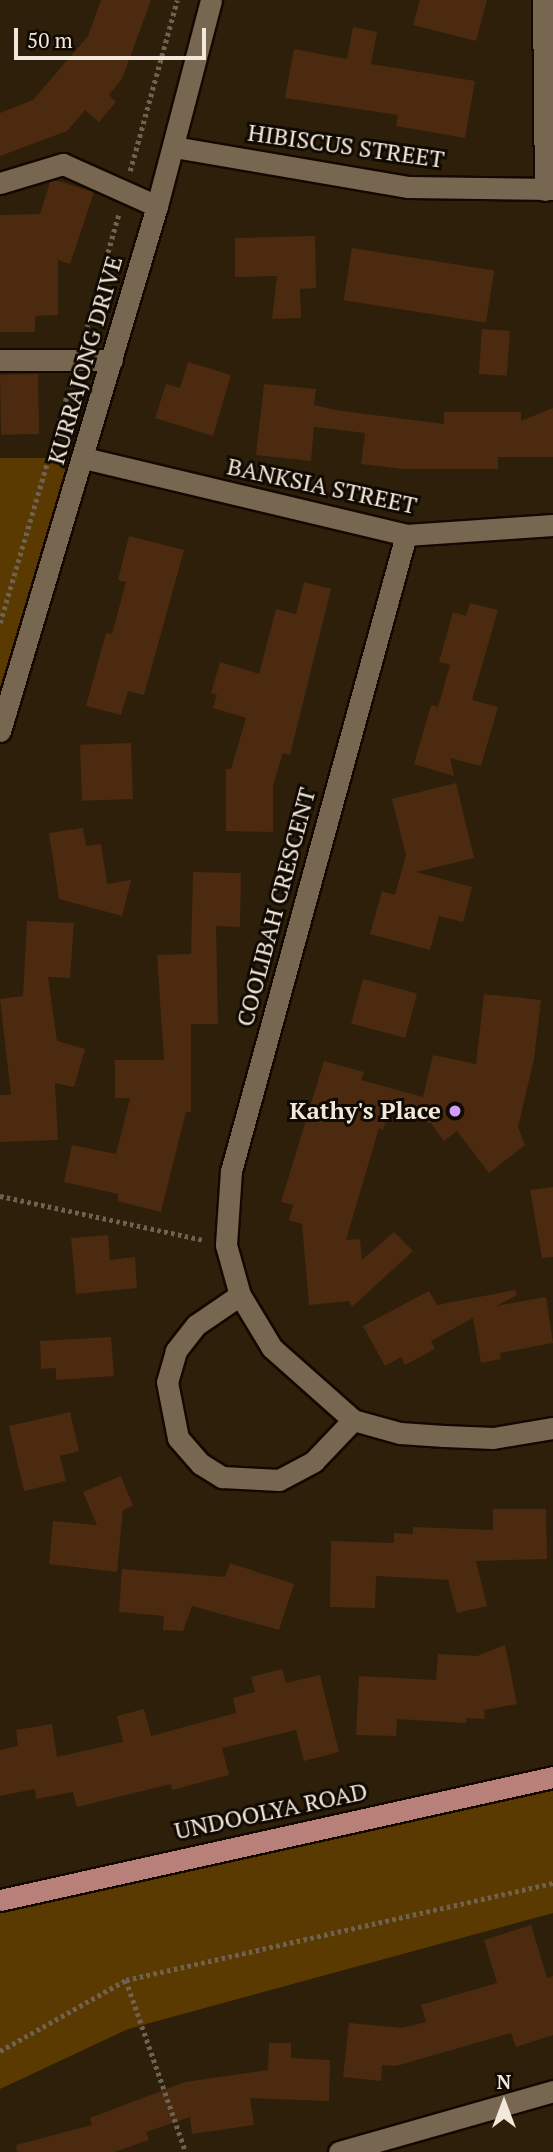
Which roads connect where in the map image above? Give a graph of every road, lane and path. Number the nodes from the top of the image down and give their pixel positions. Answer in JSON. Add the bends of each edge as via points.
{"nodes":[{"id":1,"x":177,"y":0,"type":"edge"},
{"id":2,"x":211,"y":0,"type":"edge"},
{"id":3,"x":543,"y":0,"type":"edge"},
{"id":4,"x":174,"y":147,"type":"junction"},
{"id":5,"x":0,"y":183,"type":"edge"},
{"id":6,"x":549,"y":190,"type":"edge"},
{"id":7,"x":125,"y":191,"type":"junction"},
{"id":8,"x":157,"y":205,"type":"junction"},
{"id":9,"x":0,"y":360,"type":"edge"},
{"id":10,"x":77,"y":360,"type":"junction"},
{"id":11,"x":112,"y":360,"type":"junction"},
{"id":12,"x":84,"y":458,"type":"junction"},
{"id":13,"x":553,"y":525,"type":"edge"},
{"id":14,"x":406,"y":535,"type":"junction"},
{"id":15,"x":0,"y":623,"type":"edge"},
{"id":16,"x":0,"y":732,"type":"edge"},
{"id":17,"x":0,"y":1196,"type":"edge"},
{"id":18,"x":226,"y":1245,"type":"junction"},
{"id":19,"x":240,"y":1295,"type":"junction"},
{"id":20,"x":353,"y":1420,"type":"junction"},
{"id":21,"x":553,"y":1428,"type":"edge"},
{"id":22,"x":553,"y":1777,"type":"edge"},
{"id":23,"x":553,"y":1883,"type":"edge"},
{"id":24,"x":0,"y":1900,"type":"edge"},
{"id":25,"x":125,"y":1980,"type":"junction"},
{"id":26,"x":0,"y":2051,"type":"edge"},
{"id":27,"x":553,"y":2091,"type":"edge"},
{"id":28,"x":186,"y":2152,"type":"edge"},
{"id":29,"x":339,"y":2152,"type":"edge"}],
"edges":[{"from":1,"to":7,"type":"path"},
{"from":2,"to":4,"type":"street","name":"KURRAJONG DRIVE"},
{"from":3,"to":6,"type":"street"},
{"from":4,"to":6,"type":"street","name":"HIBISCUS STREET","via":[[409,187]]},
{"from":4,"to":8,"type":"street","name":"KURRAJONG DRIVE"},
{"from":5,"to":7,"type":"street","via":[[62,164]]},
{"from":7,"to":8,"type":"street"},
{"from":7,"to":10,"type":"path"},
{"from":8,"to":11,"type":"street","name":"KURRAJONG DRIVE"},
{"from":9,"to":10,"type":"street"},
{"from":10,"to":11,"type":"street"},
{"from":10,"to":15,"type":"path"},
{"from":11,"to":12,"type":"street","name":"KURRAJONG DRIVE"},
{"from":12,"to":14,"type":"street","name":"BANKSIA STREET"},
{"from":12,"to":16,"type":"street","name":"KURRAJONG DRIVE"},
{"from":13,"to":14,"type":"street","name":"BANKSIA STREET"},
{"from":14,"to":18,"type":"street","name":"COOLIBAH CRESCENT","via":[[231,1171]]},
{"from":17,"to":18,"type":"path"},
{"from":18,"to":19,"type":"street","name":"COOLIBAH CRESCENT"},
{"from":19,"to":20,"type":"street","name":"COOLIBAH CRESCENT","via":[[272,1348]]},
{"from":19,"to":20,"type":"street","via":[[196,1325],[176,1351],[167,1382],[178,1438],[201,1464],[222,1477],[279,1480],[314,1461]]},
{"from":20,"to":21,"type":"street","name":"COOLIBAH CRESCENT","via":[[400,1433],[456,1437],[493,1438]]},
{"from":22,"to":24,"type":"main road","name":"UNDOOLYA ROAD"},
{"from":23,"to":25,"type":"path"},
{"from":25,"to":26,"type":"path"},
{"from":25,"to":28,"type":"path"},
{"from":27,"to":29,"type":"street"}]}
